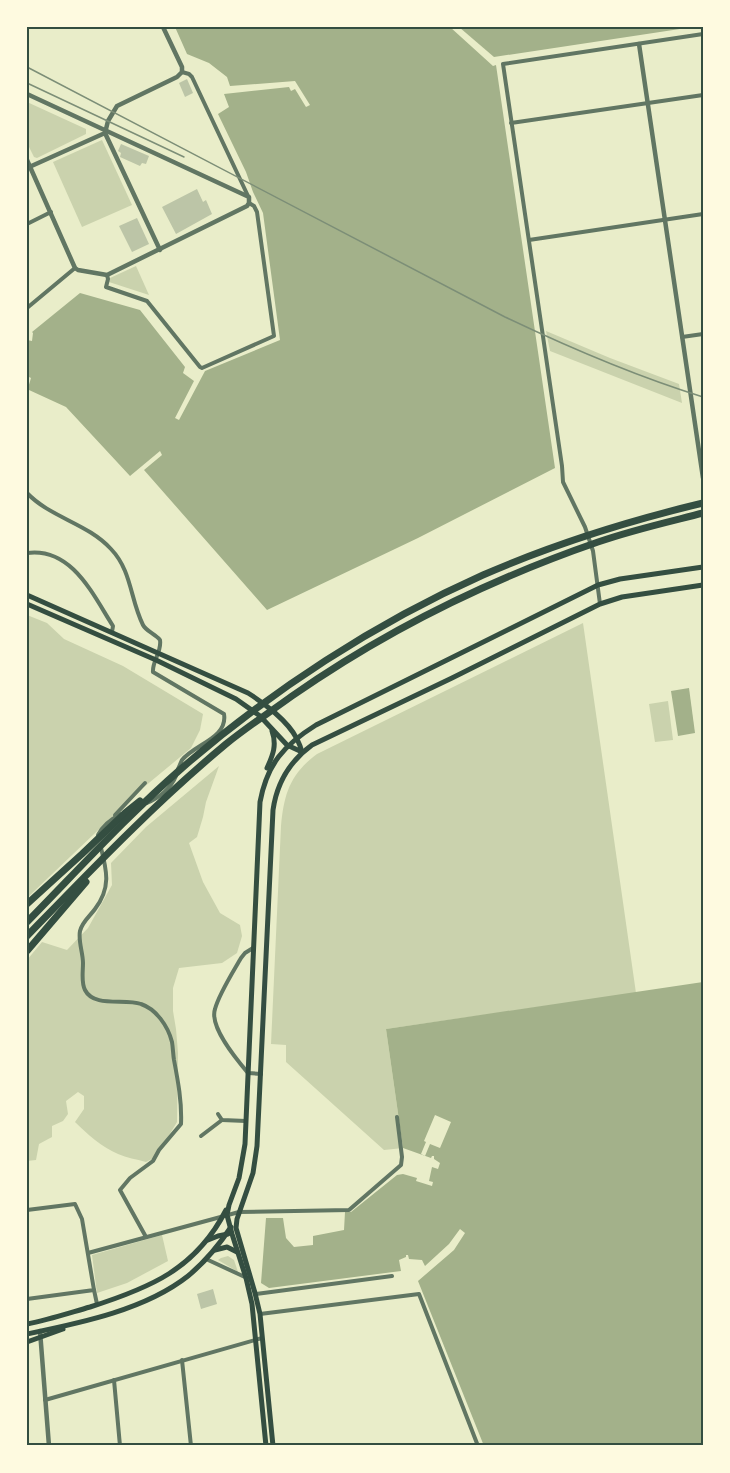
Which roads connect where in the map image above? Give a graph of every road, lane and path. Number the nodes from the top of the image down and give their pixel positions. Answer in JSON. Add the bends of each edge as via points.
{"nodes":[{"id":1,"x":163,"y":27,"type":"edge"},
{"id":2,"x":703,"y":34,"type":"edge"},
{"id":3,"x":639,"y":44,"type":"junction"},
{"id":4,"x":182,"y":72,"type":"junction"},
{"id":5,"x":27,"y":94,"type":"edge"},
{"id":6,"x":703,"y":95,"type":"edge"},
{"id":7,"x":648,"y":103,"type":"junction"},
{"id":8,"x":512,"y":123,"type":"junction"},
{"id":9,"x":105,"y":131,"type":"junction"},
{"id":10,"x":27,"y":160,"type":"edge"},
{"id":11,"x":29,"y":167,"type":"edge"},
{"id":12,"x":249,"y":200,"type":"junction"},
{"id":13,"x":51,"y":212,"type":"junction"},
{"id":14,"x":703,"y":214,"type":"edge"},
{"id":15,"x":665,"y":220,"type":"junction"},
{"id":16,"x":27,"y":224,"type":"edge"},
{"id":17,"x":529,"y":240,"type":"junction"},
{"id":18,"x":160,"y":249,"type":"junction"},
{"id":19,"x":75,"y":268,"type":"junction"},
{"id":20,"x":106,"y":275,"type":"junction"},
{"id":21,"x":27,"y":308,"type":"edge"},
{"id":22,"x":703,"y":334,"type":"edge"},
{"id":23,"x":682,"y":337,"type":"junction"},
{"id":24,"x":703,"y":478,"type":"edge"},
{"id":25,"x":27,"y":493,"type":"edge"},
{"id":26,"x":703,"y":503,"type":"edge"},
{"id":27,"x":703,"y":513,"type":"edge"},
{"id":28,"x":27,"y":553,"type":"edge"},
{"id":29,"x":703,"y":567,"type":"edge"},
{"id":30,"x":598,"y":585,"type":"junction"},
{"id":31,"x":703,"y":585,"type":"edge"},
{"id":32,"x":27,"y":595,"type":"edge"},
{"id":33,"x":43,"y":602,"type":"junction"},
{"id":34,"x":27,"y":604,"type":"edge"},
{"id":35,"x":600,"y":604,"type":"junction"},
{"id":36,"x":40,"y":609,"type":"junction"},
{"id":37,"x":112,"y":632,"type":"junction"},
{"id":38,"x":159,"y":652,"type":"junction"},
{"id":39,"x":156,"y":660,"type":"junction"},
{"id":40,"x":268,"y":723,"type":"junction"},
{"id":41,"x":297,"y":738,"type":"junction"},
{"id":42,"x":287,"y":745,"type":"junction"},
{"id":43,"x":302,"y":752,"type":"junction"},
{"id":44,"x":145,"y":783,"type":"dead end"},
{"id":45,"x":260,"y":802,"type":"junction"},
{"id":46,"x":112,"y":818,"type":"junction"},
{"id":47,"x":85,"y":857,"type":"junction"},
{"id":48,"x":93,"y":871,"type":"junction"},
{"id":49,"x":256,"y":888,"type":"junction"},
{"id":50,"x":270,"y":888,"type":"junction"},
{"id":51,"x":27,"y":904,"type":"edge"},
{"id":52,"x":27,"y":922,"type":"edge"},
{"id":53,"x":27,"y":936,"type":"edge"},
{"id":54,"x":254,"y":948,"type":"junction"},
{"id":55,"x":27,"y":951,"type":"edge"},
{"id":56,"x":248,"y":1074,"type":"junction"},
{"id":57,"x":261,"y":1074,"type":"junction"},
{"id":58,"x":218,"y":1114,"type":"dead end"},
{"id":59,"x":397,"y":1117,"type":"dead end"},
{"id":60,"x":222,"y":1120,"type":"junction"},
{"id":61,"x":246,"y":1121,"type":"junction"},
{"id":62,"x":201,"y":1136,"type":"dead end"},
{"id":63,"x":27,"y":1210,"type":"edge"},
{"id":64,"x":239,"y":1212,"type":"junction"},
{"id":65,"x":225,"y":1216,"type":"junction"},
{"id":66,"x":229,"y":1232,"type":"junction"},
{"id":67,"x":146,"y":1237,"type":"junction"},
{"id":68,"x":239,"y":1241,"type":"junction"},
{"id":69,"x":204,"y":1242,"type":"junction"},
{"id":70,"x":213,"y":1251,"type":"junction"},
{"id":71,"x":88,"y":1253,"type":"junction"},
{"id":72,"x":238,"y":1253,"type":"junction"},
{"id":73,"x":206,"y":1259,"type":"junction"},
{"id":74,"x":392,"y":1276,"type":"dead end"},
{"id":75,"x":248,"y":1279,"type":"junction"},
{"id":76,"x":94,"y":1290,"type":"junction"},
{"id":77,"x":255,"y":1294,"type":"junction"},
{"id":78,"x":27,"y":1299,"type":"edge"},
{"id":79,"x":97,"y":1305,"type":"junction"},
{"id":80,"x":260,"y":1314,"type":"junction"},
{"id":81,"x":27,"y":1324,"type":"edge"},
{"id":82,"x":27,"y":1334,"type":"edge"},
{"id":83,"x":40,"y":1334,"type":"junction"},
{"id":84,"x":262,"y":1338,"type":"junction"},
{"id":85,"x":255,"y":1340,"type":"junction"},
{"id":86,"x":27,"y":1342,"type":"edge"},
{"id":87,"x":182,"y":1360,"type":"junction"},
{"id":88,"x":114,"y":1380,"type":"junction"},
{"id":89,"x":45,"y":1400,"type":"junction"},
{"id":90,"x":49,"y":1446,"type":"edge"},
{"id":91,"x":120,"y":1446,"type":"edge"},
{"id":92,"x":191,"y":1446,"type":"edge"},
{"id":93,"x":266,"y":1446,"type":"edge"},
{"id":94,"x":273,"y":1446,"type":"edge"},
{"id":95,"x":478,"y":1446,"type":"edge"}],
"edges":[{"from":1,"to":4,"type":"street"},
{"from":2,"to":3,"type":"street"},
{"from":3,"to":7,"type":"street"},
{"from":3,"to":8,"type":"street","via":[[503,64]]},
{"from":4,"to":9,"type":"street","via":[[117,106]]},
{"from":4,"to":12,"type":"street","via":[[192,77]]},
{"from":5,"to":9,"type":"street"},
{"from":6,"to":7,"type":"street"},
{"from":7,"to":8,"type":"street"},
{"from":7,"to":15,"type":"street"},
{"from":8,"to":17,"type":"street"},
{"from":9,"to":11,"type":"street"},
{"from":9,"to":12,"type":"street"},
{"from":9,"to":18,"type":"street"},
{"from":10,"to":11,"type":"street"},
{"from":11,"to":13,"type":"street"},
{"from":12,"to":18,"type":"street","via":[[247,206]]},
{"from":12,"to":20,"type":"street","via":[[257,212],[274,336],[202,368],[147,301],[106,287]]},
{"from":13,"to":16,"type":"street"},
{"from":13,"to":19,"type":"street"},
{"from":14,"to":15,"type":"street"},
{"from":15,"to":17,"type":"street"},
{"from":15,"to":23,"type":"street"},
{"from":17,"to":30,"type":"street","via":[[563,482],[589,539]]},
{"from":18,"to":20,"type":"street"},
{"from":19,"to":20,"type":"street"},
{"from":19,"to":21,"type":"street"},
{"from":22,"to":23,"type":"street"},
{"from":23,"to":24,"type":"street"},
{"from":25,"to":38,"type":"street","via":[[47,510],[98,536],[118,556],[143,625],[160,640]]},
{"from":26,"to":47,"type":"highway","via":[[540,552],[483,575],[372,632],[222,735]]},
{"from":27,"to":48,"type":"highway","via":[[600,541],[544,562],[488,584],[376,641],[228,742],[183,780]]},
{"from":28,"to":37,"type":"street","via":[[50,554],[71,566],[107,616]]},
{"from":29,"to":30,"type":"main road"},
{"from":30,"to":35,"type":"street"},
{"from":30,"to":41,"type":"main road"},
{"from":31,"to":35,"type":"main road"},
{"from":32,"to":33,"type":"main road"},
{"from":33,"to":36,"type":"street"},
{"from":33,"to":37,"type":"main road"},
{"from":34,"to":36,"type":"main road"},
{"from":35,"to":43,"type":"main road"},
{"from":36,"to":39,"type":"main road"},
{"from":37,"to":38,"type":"main road"},
{"from":38,"to":39,"type":"street"},
{"from":38,"to":41,"type":"main road","via":[[248,693],[268,707]]},
{"from":39,"to":40,"type":"main road","via":[[236,699]]},
{"from":39,"to":46,"type":"street","via":[[153,672],[224,714],[225,721],[216,735],[182,761],[174,780],[162,794]]},
{"from":40,"to":42,"type":"main road"},
{"from":40,"to":45,"type":"main road","via":[[275,744]]},
{"from":41,"to":42,"type":"main road"},
{"from":41,"to":43,"type":"main road"},
{"from":42,"to":43,"type":"main road"},
{"from":42,"to":45,"type":"main road","via":[[267,776]]},
{"from":43,"to":50,"type":"main road","via":[[285,775],[274,800]]},
{"from":44,"to":46,"type":"street"},
{"from":45,"to":49,"type":"main road"},
{"from":46,"to":67,"type":"street","via":[[97,837],[107,881],[80,932],[82,980],[94,999],[148,1006],[172,1041],[178,1074],[181,1124],[153,1161],[120,1190]]},
{"from":47,"to":51,"type":"highway"},
{"from":47,"to":52,"type":"highway"},
{"from":48,"to":53,"type":"highway"},
{"from":48,"to":55,"type":"highway"},
{"from":49,"to":50,"type":"main road"},
{"from":49,"to":54,"type":"main road"},
{"from":50,"to":57,"type":"main road"},
{"from":54,"to":56,"type":"main road"},
{"from":54,"to":56,"type":"street","via":[[241,958],[214,1016],[217,1028]]},
{"from":56,"to":57,"type":"street"},
{"from":56,"to":61,"type":"main road"},
{"from":57,"to":64,"type":"main road","via":[[256,1159]]},
{"from":58,"to":60,"type":"street"},
{"from":59,"to":64,"type":"street","via":[[401,1165],[349,1209]]},
{"from":60,"to":61,"type":"street"},
{"from":60,"to":62,"type":"street"},
{"from":61,"to":65,"type":"main road","via":[[241,1169]]},
{"from":63,"to":71,"type":"street","via":[[75,1204]]},
{"from":64,"to":65,"type":"street"},
{"from":64,"to":66,"type":"main road"},
{"from":64,"to":68,"type":"main road"},
{"from":65,"to":66,"type":"main road"},
{"from":65,"to":67,"type":"street"},
{"from":65,"to":69,"type":"main road"},
{"from":66,"to":68,"type":"main road"},
{"from":66,"to":69,"type":"main road"},
{"from":66,"to":70,"type":"main road"},
{"from":66,"to":72,"type":"main road"},
{"from":67,"to":71,"type":"street"},
{"from":68,"to":75,"type":"main road"},
{"from":69,"to":79,"type":"main road","via":[[154,1284]]},
{"from":70,"to":72,"type":"main road","via":[[227,1247]]},
{"from":70,"to":73,"type":"main road"},
{"from":71,"to":76,"type":"street"},
{"from":72,"to":75,"type":"main road"},
{"from":73,"to":75,"type":"street"},
{"from":73,"to":83,"type":"main road","via":[[179,1282],[136,1305]]},
{"from":74,"to":77,"type":"street"},
{"from":75,"to":77,"type":"main road"},
{"from":75,"to":85,"type":"main road"},
{"from":76,"to":78,"type":"street"},
{"from":76,"to":79,"type":"street"},
{"from":77,"to":80,"type":"main road"},
{"from":79,"to":81,"type":"main road"},
{"from":80,"to":84,"type":"main road"},
{"from":80,"to":95,"type":"street","via":[[419,1294]]},
{"from":82,"to":83,"type":"main road"},
{"from":83,"to":86,"type":"main road"},
{"from":83,"to":89,"type":"street"},
{"from":84,"to":85,"type":"street"},
{"from":84,"to":94,"type":"main road"},
{"from":85,"to":87,"type":"street"},
{"from":85,"to":93,"type":"main road"},
{"from":87,"to":88,"type":"street"},
{"from":87,"to":92,"type":"street"},
{"from":88,"to":89,"type":"street"},
{"from":88,"to":91,"type":"street"},
{"from":89,"to":90,"type":"street"}]}
